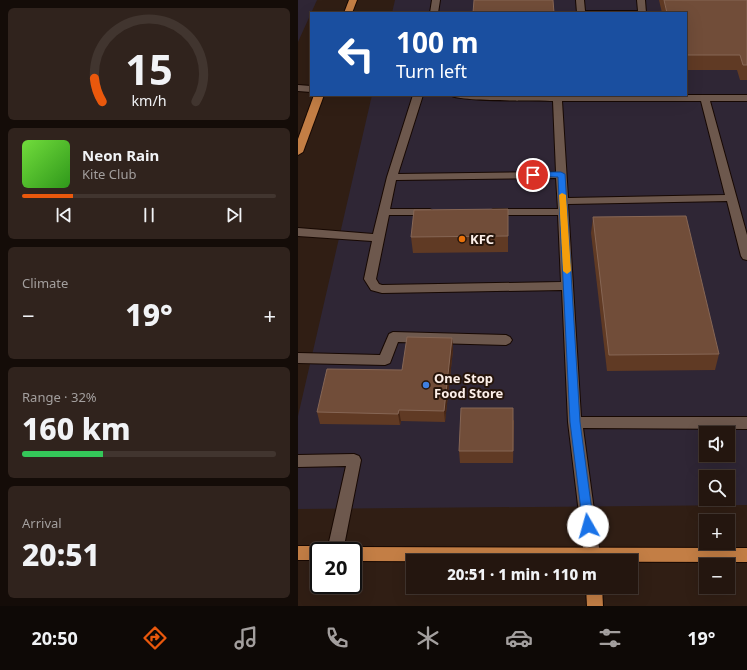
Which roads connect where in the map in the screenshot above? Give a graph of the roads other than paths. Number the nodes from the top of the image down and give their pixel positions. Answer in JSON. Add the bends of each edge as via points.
{"nodes":[{"id":1,"x":353,"y":0,"type":"edge"},
{"id":2,"x":436,"y":0,"type":"edge"},
{"id":3,"x":580,"y":0,"type":"edge"},
{"id":4,"x":641,"y":0,"type":"edge"},
{"id":5,"x":348,"y":12,"type":"edge"},
{"id":6,"x":434,"y":12,"type":"edge"},
{"id":7,"x":581,"y":12,"type":"edge"},
{"id":8,"x":642,"y":12,"type":"edge"},
{"id":9,"x":298,"y":88,"type":"edge"},
{"id":10,"x":310,"y":89,"type":"edge"},
{"id":11,"x":319,"y":96,"type":"edge"},
{"id":12,"x":418,"y":96,"type":"edge"},
{"id":13,"x":470,"y":96,"type":"edge"},
{"id":14,"x":557,"y":98,"type":"junction"},
{"id":15,"x":705,"y":98,"type":"junction"},
{"id":16,"x":747,"y":98,"type":"edge"},
{"id":17,"x":298,"y":152,"type":"edge"},
{"id":18,"x":561,"y":174,"type":"junction"},
{"id":19,"x":392,"y":177,"type":"junction"},
{"id":20,"x":732,"y":198,"type":"junction"},
{"id":21,"x":563,"y":207,"type":"junction"},
{"id":22,"x":385,"y":212,"type":"junction"},
{"id":23,"x":439,"y":212,"type":"edge"},
{"id":24,"x":486,"y":212,"type":"edge"},
{"id":25,"x":298,"y":232,"type":"edge"},
{"id":26,"x":378,"y":238,"type":"junction"},
{"id":27,"x":747,"y":256,"type":"edge"},
{"id":28,"x":568,"y":286,"type":"junction"},
{"id":29,"x":506,"y":340,"type":"dead end"},
{"id":30,"x":298,"y":358,"type":"edge"},
{"id":31,"x":575,"y":422,"type":"junction"},
{"id":32,"x":747,"y":423,"type":"edge"},
{"id":33,"x":298,"y":461,"type":"edge"},
{"id":34,"x":337,"y":542,"type":"edge"},
{"id":35,"x":298,"y":553,"type":"edge"},
{"id":36,"x":310,"y":553,"type":"edge"},
{"id":37,"x":362,"y":554,"type":"edge"},
{"id":38,"x":592,"y":554,"type":"edge"},
{"id":39,"x":406,"y":555,"type":"edge"},
{"id":40,"x":747,"y":555,"type":"edge"},
{"id":41,"x":638,"y":557,"type":"edge"},
{"id":42,"x":594,"y":594,"type":"edge"},
{"id":43,"x":595,"y":606,"type":"edge"}],
"edges":[{"from":1,"to":5,"type":"main road"},
{"from":2,"to":6,"type":"lane"},
{"from":3,"to":7,"type":"lane"},
{"from":4,"to":8,"type":"lane"},
{"from":9,"to":10,"type":"lane"},
{"from":11,"to":17,"type":"main road"},
{"from":12,"to":19,"type":"lane"},
{"from":13,"to":14,"type":"lane"},
{"from":14,"to":15,"type":"lane"},
{"from":14,"to":18,"type":"lane"},
{"from":15,"to":16,"type":"lane"},
{"from":15,"to":20,"type":"lane"},
{"from":18,"to":19,"type":"lane"},
{"from":18,"to":21,"type":"lane"},
{"from":19,"to":22,"type":"lane"},
{"from":20,"to":21,"type":"lane"},
{"from":20,"to":27,"type":"lane"},
{"from":21,"to":24,"type":"lane"},
{"from":21,"to":28,"type":"lane"},
{"from":22,"to":23,"type":"lane"},
{"from":22,"to":26,"type":"lane"},
{"from":25,"to":26,"type":"lane"},
{"from":26,"to":28,"type":"lane","via":[[370,279],[375,287],[382,289]]},
{"from":28,"to":31,"type":"lane"},
{"from":29,"to":30,"type":"lane","via":[[393,337],[385,360]]},
{"from":31,"to":32,"type":"lane"},
{"from":31,"to":38,"type":"lane"},
{"from":33,"to":34,"type":"lane","via":[[354,460]]},
{"from":35,"to":36,"type":"main road"},
{"from":37,"to":39,"type":"main road"},
{"from":40,"to":41,"type":"main road"},
{"from":42,"to":43,"type":"main road"}]}
